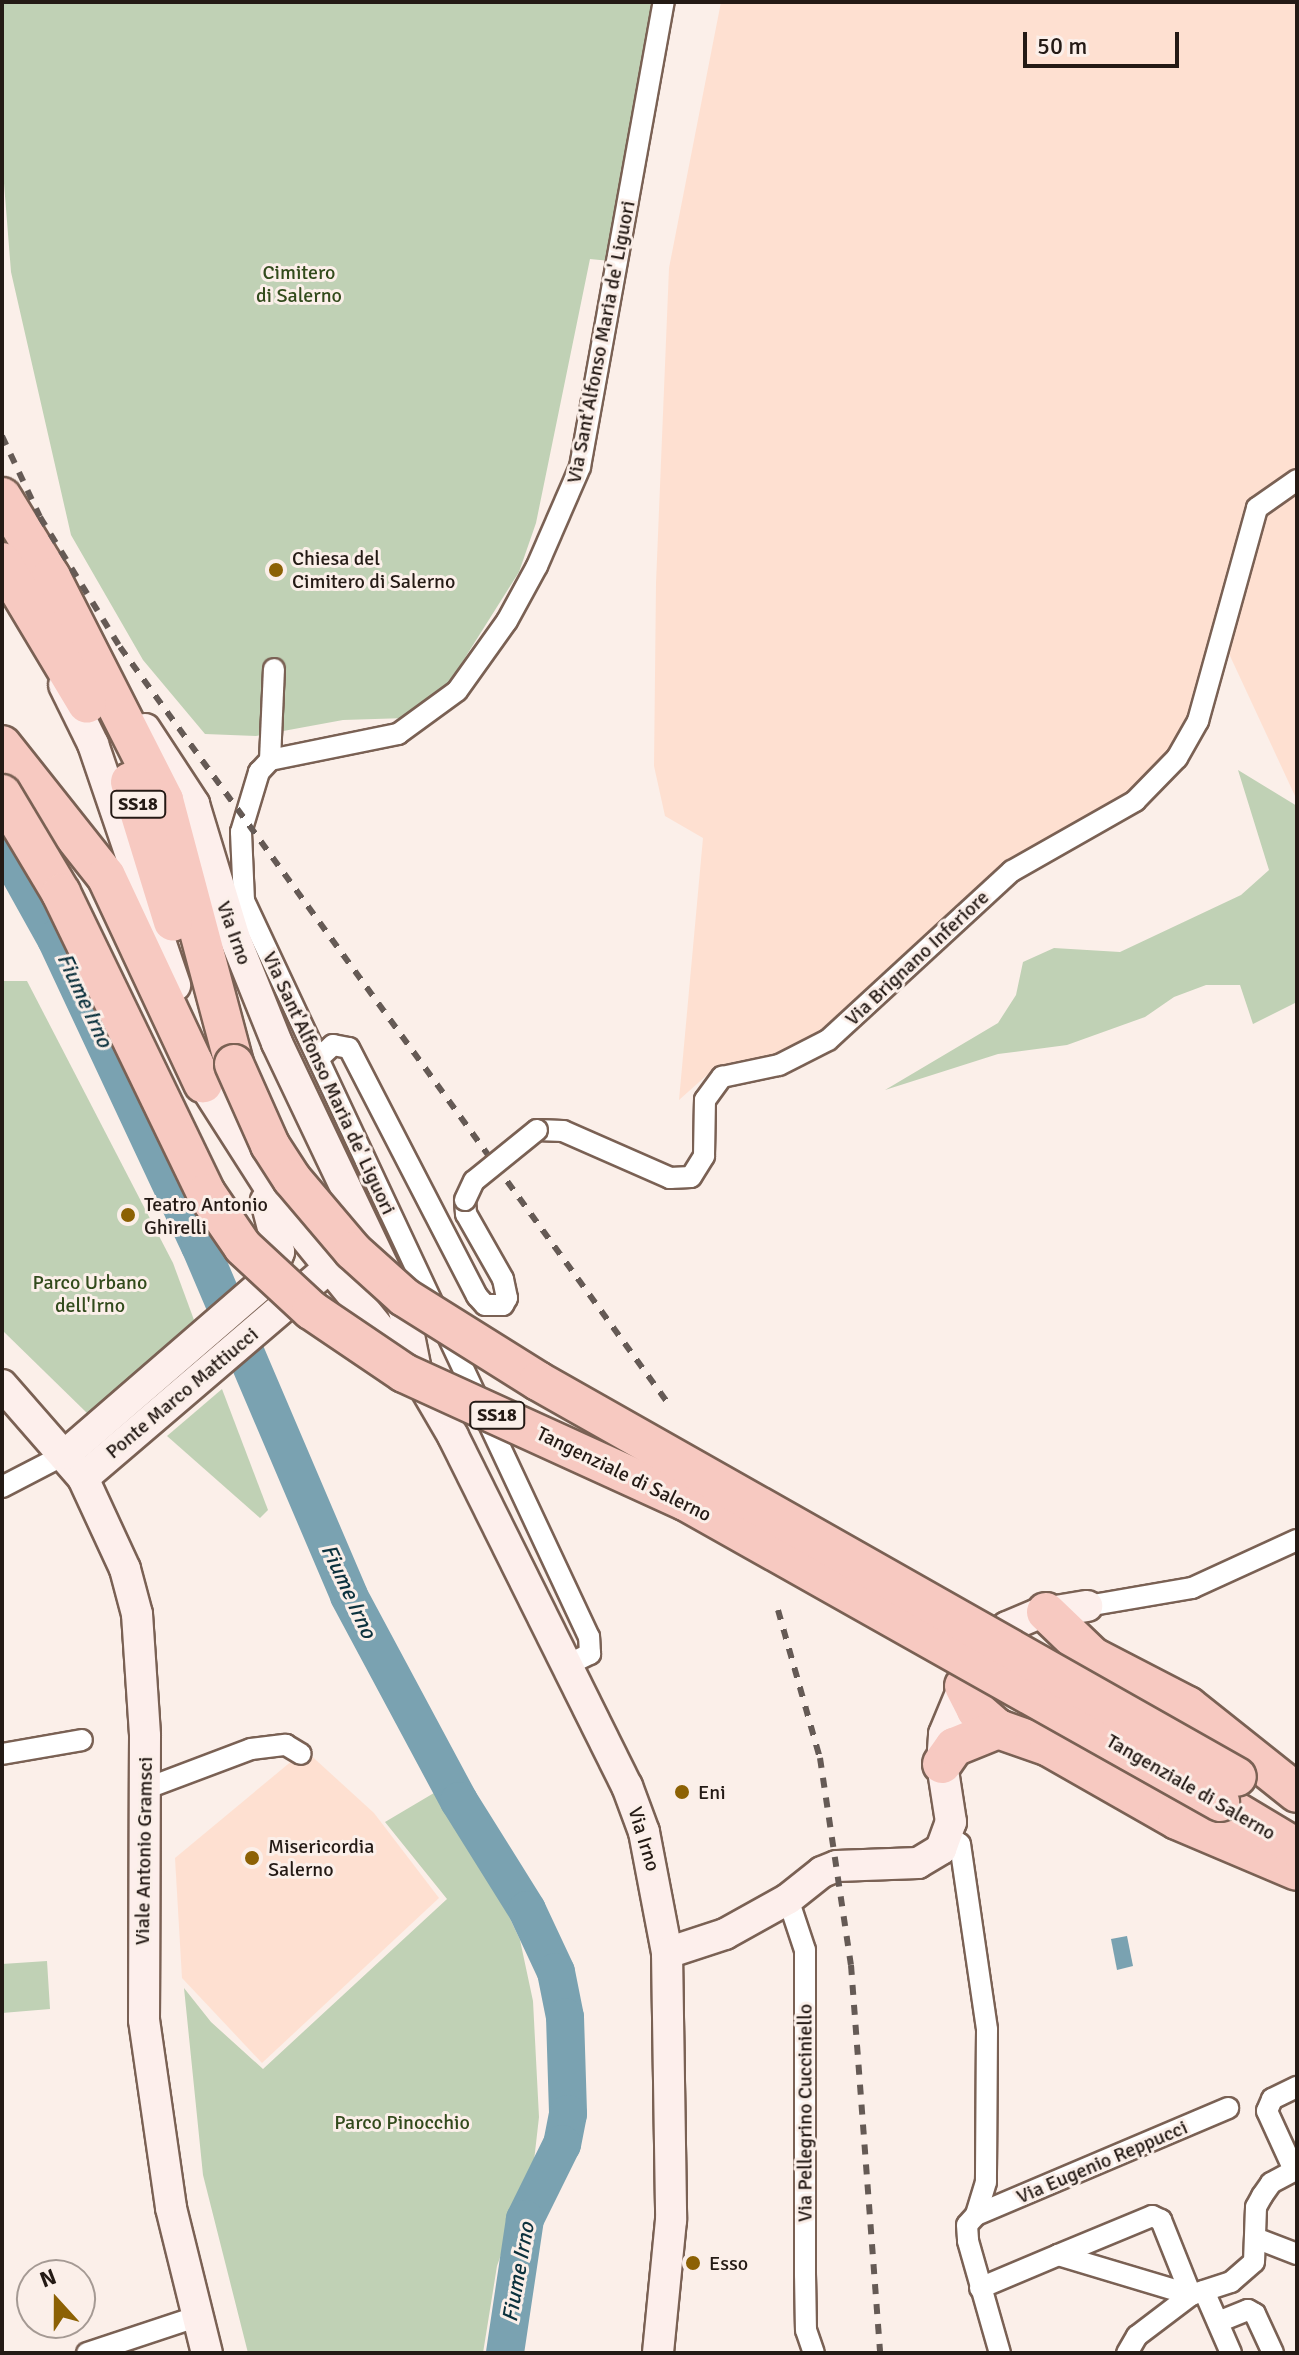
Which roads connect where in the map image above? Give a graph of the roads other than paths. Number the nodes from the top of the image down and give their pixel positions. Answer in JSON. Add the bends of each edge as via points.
{"nodes":[{"id":1,"x":664,"y":2,"type":"edge"},
{"id":2,"x":1297,"y":480,"type":"edge"},
{"id":3,"x":2,"y":498,"type":"edge"},
{"id":4,"x":2,"y":516,"type":"edge"},
{"id":5,"x":2,"y":562,"type":"edge"},
{"id":6,"x":2,"y":580,"type":"edge"},
{"id":7,"x":71,"y":617,"type":"junction"},
{"id":8,"x":274,"y":669,"type":"dead end"},
{"id":9,"x":2,"y":745,"type":"edge"},
{"id":10,"x":270,"y":760,"type":"junction"},
{"id":11,"x":2,"y":794,"type":"edge"},
{"id":12,"x":319,"y":1058,"type":"junction"},
{"id":13,"x":218,"y":1074,"type":"junction"},
{"id":14,"x":309,"y":1109,"type":"junction"},
{"id":15,"x":243,"y":1143,"type":"junction"},
{"id":16,"x":355,"y":1204,"type":"junction"},
{"id":17,"x":330,"y":1268,"type":"junction"},
{"id":18,"x":356,"y":1295,"type":"junction"},
{"id":19,"x":292,"y":1299,"type":"junction"},
{"id":20,"x":418,"y":1376,"type":"junction"},
{"id":21,"x":2,"y":1385,"type":"edge"},
{"id":22,"x":74,"y":1466,"type":"junction"},
{"id":23,"x":2,"y":1487,"type":"edge"},
{"id":24,"x":1297,"y":1540,"type":"edge"},
{"id":25,"x":1087,"y":1606,"type":"junction"},
{"id":26,"x":1046,"y":1612,"type":"junction"},
{"id":27,"x":1081,"y":1648,"type":"junction"},
{"id":28,"x":565,"y":1666,"type":"junction"},
{"id":29,"x":964,"y":1686,"type":"junction"},
{"id":30,"x":998,"y":1729,"type":"junction"},
{"id":31,"x":82,"y":1740,"type":"dead end"},
{"id":32,"x":2,"y":1754,"type":"edge"},
{"id":33,"x":301,"y":1754,"type":"dead end"},
{"id":34,"x":942,"y":1764,"type":"junction"},
{"id":35,"x":145,"y":1789,"type":"junction"},
{"id":36,"x":1229,"y":1790,"type":"junction"},
{"id":37,"x":1297,"y":1793,"type":"edge"},
{"id":38,"x":1297,"y":1812,"type":"edge"},
{"id":39,"x":948,"y":1836,"type":"junction"},
{"id":40,"x":1297,"y":1848,"type":"edge"},
{"id":41,"x":1297,"y":1871,"type":"edge"},
{"id":42,"x":788,"y":1899,"type":"junction"},
{"id":43,"x":667,"y":1953,"type":"junction"},
{"id":44,"x":1297,"y":2087,"type":"edge"},
{"id":45,"x":1228,"y":2108,"type":"dead end"},
{"id":46,"x":1296,"y":2169,"type":"edge"},
{"id":47,"x":976,"y":2215,"type":"junction"},
{"id":48,"x":1258,"y":2239,"type":"junction"},
{"id":49,"x":1297,"y":2254,"type":"edge"},
{"id":50,"x":1058,"y":2255,"type":"junction"},
{"id":51,"x":980,"y":2288,"type":"junction"},
{"id":52,"x":1198,"y":2293,"type":"junction"},
{"id":53,"x":196,"y":2317,"type":"junction"},
{"id":54,"x":1218,"y":2322,"type":"junction"},
{"id":55,"x":806,"y":2330,"type":"junction"},
{"id":56,"x":87,"y":2353,"type":"edge"},
{"id":57,"x":207,"y":2353,"type":"edge"},
{"id":58,"x":658,"y":2353,"type":"edge"},
{"id":59,"x":799,"y":2353,"type":"edge"},
{"id":60,"x":814,"y":2353,"type":"edge"},
{"id":61,"x":1000,"y":2353,"type":"edge"},
{"id":62,"x":1127,"y":2353,"type":"edge"},
{"id":63,"x":1231,"y":2353,"type":"edge"},
{"id":64,"x":1273,"y":2353,"type":"edge"}],
"edges":[{"from":1,"to":10,"type":"street","name":"Via Sant'Alfonso Maria de' Liguori","via":[[580,467],[537,566],[507,621],[457,691],[413,727]]},
{"from":2,"to":12,"type":"street","name":"Via Brignano Inferiore","bridge":true,"via":[[1257,508],[1198,721],[1177,758],[1135,801],[1012,871],[828,1040],[779,1065],[722,1077],[705,1100],[704,1156],[691,1177],[670,1178],[563,1131],[537,1130],[474,1181],[465,1200],[466,1214],[503,1279],[503,1305],[485,1305],[477,1296],[349,1048],[333,1045]]},
{"from":3,"to":7,"type":"highway"},
{"from":4,"to":7,"type":"main road","name":"Via Irno"},
{"from":5,"to":13,"type":"highway","number":"SS18","via":[[123,767],[175,928],[206,990]]},
{"from":6,"to":13,"type":"main road","name":"Via Irno","via":[[93,744],[177,990]]},
{"from":7,"to":13,"type":"highway","via":[[156,782],[174,832]]},
{"from":7,"to":14,"type":"main road","name":"Via Irno","via":[[194,804],[224,910]]},
{"from":8,"to":10,"type":"street"},
{"from":9,"to":13,"type":"highway","via":[[106,876]]},
{"from":10,"to":12,"type":"street","name":"Via Sant'Alfonso Maria de' Liguori","via":[[259,772],[241,832],[244,901]]},
{"from":11,"to":36,"type":"highway","name":"Tangenziale di Salerno","number":"SS18","bridge":true,"via":[[61,893],[206,1193],[243,1247],[311,1310],[404,1373],[685,1501]]},
{"from":12,"to":28,"type":"street","name":"Via Sant'Alfonso Maria de' Liguori","via":[[589,1637],[590,1654]]},
{"from":13,"to":15,"type":"main road","name":"Via Irno"},
{"from":13,"to":36,"type":"highway","name":"Tangenziale di Salerno","number":"SS18","bridge":true,"via":[[292,1179],[353,1251],[404,1297]]},
{"from":14,"to":15,"type":"main road","via":[[306,1129],[287,1151],[267,1157]]},
{"from":14,"to":16,"type":"main road","name":"Via Irno"},
{"from":15,"to":17,"type":"main road","name":"Via Irno","via":[[288,1216]]},
{"from":15,"to":22,"type":"main road","name":"Ponte Marco Mattiucci","via":[[279,1245],[275,1268],[261,1286],[97,1427]]},
{"from":16,"to":17,"type":"main road","name":"Ponte Marco Mattiucci","via":[[352,1244]]},
{"from":16,"to":20,"type":"main road","name":"Via Irno","via":[[404,1310]]},
{"from":17,"to":18,"type":"main road","name":"Via Irno"},
{"from":17,"to":19,"type":"main road","name":"Ponte Marco Mattiucci"},
{"from":18,"to":19,"type":"main road"},
{"from":18,"to":20,"type":"main road","name":"Via Irno"},
{"from":19,"to":22,"type":"main road","name":"Ponte Marco Mattiucci","via":[[113,1453]]},
{"from":20,"to":28,"type":"main road","name":"Via Irno","via":[[453,1436]]},
{"from":21,"to":22,"type":"main road","name":"Viale Antonio Gramsci"},
{"from":22,"to":23,"type":"street"},
{"from":22,"to":35,"type":"main road","name":"Viale Antonio Gramsci","via":[[125,1569],[137,1614]]},
{"from":24,"to":25,"type":"street","via":[[1192,1588]]},
{"from":25,"to":26,"type":"main road"},
{"from":25,"to":27,"type":"highway"},
{"from":26,"to":27,"type":"highway"},
{"from":26,"to":29,"type":"main road","via":[[1007,1627]]},
{"from":27,"to":37,"type":"highway","via":[[1122,1676],[1188,1706]]},
{"from":28,"to":43,"type":"main road","name":"Via Irno","via":[[644,1832]]},
{"from":29,"to":30,"type":"highway","via":[[976,1710]]},
{"from":29,"to":34,"type":"main road","via":[[944,1734]]},
{"from":30,"to":34,"type":"highway","via":[[954,1747]]},
{"from":30,"to":41,"type":"highway","via":[[1049,1747],[1177,1820]]},
{"from":31,"to":32,"type":"street"},
{"from":33,"to":35,"type":"street","via":[[286,1745],[251,1749]]},
{"from":34,"to":39,"type":"main road","via":[[951,1822]]},
{"from":35,"to":53,"type":"main road","name":"Viale Antonio Gramsci","via":[[144,2020],[171,2208]]},
{"from":36,"to":38,"type":"highway","name":"Tangenziale di Salerno","number":"SS18"},
{"from":36,"to":40,"type":"highway","name":"Tangenziale di Salerno","number":"SS18"},
{"from":39,"to":42,"type":"main road","via":[[941,1849],[918,1863],[837,1866],[818,1873]]},
{"from":39,"to":47,"type":"street","via":[[960,1844],[987,2030],[989,2139],[986,2182]]},
{"from":42,"to":43,"type":"main road","via":[[725,1934]]},
{"from":42,"to":55,"type":"street","name":"Via Pellegrino Cucciniello","via":[[805,1950]]},
{"from":43,"to":58,"type":"main road","name":"Via Irno","via":[[671,2220]]},
{"from":44,"to":46,"type":"street","via":[[1272,2099],[1267,2111]]},
{"from":45,"to":47,"type":"street","name":"Via Eugenio Reppucci"},
{"from":46,"to":48,"type":"street","via":[[1271,2183],[1256,2207]]},
{"from":47,"to":51,"type":"street","via":[[967,2225]]},
{"from":48,"to":49,"type":"street"},
{"from":48,"to":52,"type":"street","via":[[1254,2262],[1243,2274]]},
{"from":50,"to":51,"type":"street"},
{"from":50,"to":52,"type":"street"},
{"from":50,"to":52,"type":"street","via":[[1152,2216],[1161,2220]]},
{"from":51,"to":61,"type":"street"},
{"from":52,"to":54,"type":"street"},
{"from":52,"to":62,"type":"street","via":[[1137,2336]]},
{"from":53,"to":56,"type":"street"},
{"from":53,"to":57,"type":"main road","name":"Viale Antonio Gramsci"},
{"from":54,"to":63,"type":"street"},
{"from":54,"to":64,"type":"street","via":[[1248,2310],[1255,2314]]},
{"from":55,"to":59,"type":"street","name":"Via Pellegrino Cucciniello"},
{"from":55,"to":60,"type":"street","name":"Via Pellegrino Cucciniello"}]}
